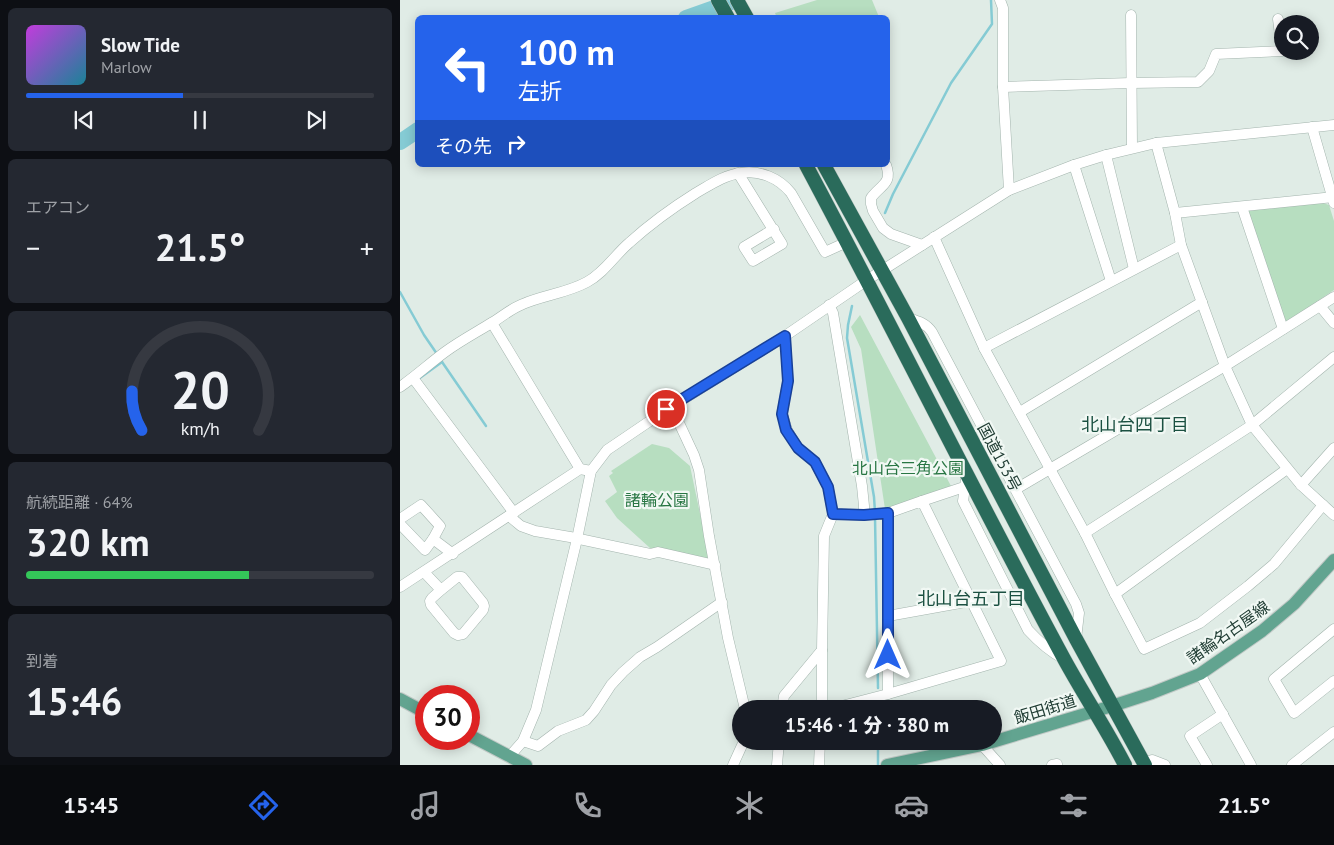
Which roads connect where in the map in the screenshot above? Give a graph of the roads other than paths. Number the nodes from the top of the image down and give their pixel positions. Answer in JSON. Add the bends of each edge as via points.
{"nodes":[{"id":1,"x":718,"y":0,"type":"edge"},
{"id":2,"x":737,"y":0,"type":"edge"},
{"id":3,"x":1000,"y":0,"type":"edge"},
{"id":4,"x":726,"y":15,"type":"edge"},
{"id":5,"x":745,"y":15,"type":"edge"},
{"id":6,"x":1131,"y":15,"type":"dead end"},
{"id":7,"x":1274,"y":51,"type":"edge"},
{"id":8,"x":1131,"y":83,"type":"junction"},
{"id":9,"x":1003,"y":87,"type":"junction"},
{"id":10,"x":1334,"y":125,"type":"edge"},
{"id":11,"x":1312,"y":127,"type":"junction"},
{"id":12,"x":1156,"y":143,"type":"junction"},
{"id":13,"x":1132,"y":148,"type":"junction"},
{"id":14,"x":1106,"y":155,"type":"junction"},
{"id":15,"x":1074,"y":165,"type":"junction"},
{"id":16,"x":807,"y":167,"type":"edge"},
{"id":17,"x":825,"y":167,"type":"edge"},
{"id":18,"x":887,"y":167,"type":"edge"},
{"id":19,"x":738,"y":173,"type":"junction"},
{"id":20,"x":1009,"y":190,"type":"junction"},
{"id":21,"x":1333,"y":199,"type":"edge"},
{"id":22,"x":1242,"y":207,"type":"junction"},
{"id":23,"x":1175,"y":213,"type":"junction"},
{"id":24,"x":774,"y":229,"type":"dead end"},
{"id":25,"x":934,"y":237,"type":"junction"},
{"id":26,"x":847,"y":242,"type":"junction"},
{"id":27,"x":922,"y":245,"type":"junction"},
{"id":28,"x":1181,"y":245,"type":"junction"},
{"id":29,"x":1134,"y":269,"type":"junction"},
{"id":30,"x":882,"y":270,"type":"junction"},
{"id":31,"x":867,"y":280,"type":"junction"},
{"id":32,"x":1112,"y":281,"type":"junction"},
{"id":33,"x":1334,"y":297,"type":"edge"},
{"id":34,"x":1202,"y":302,"type":"junction"},
{"id":35,"x":829,"y":305,"type":"junction"},
{"id":36,"x":1320,"y":306,"type":"junction"},
{"id":37,"x":908,"y":318,"type":"junction"},
{"id":38,"x":492,"y":323,"type":"junction"},
{"id":39,"x":1334,"y":323,"type":"edge"},
{"id":40,"x":1283,"y":329,"type":"junction"},
{"id":41,"x":785,"y":336,"type":"junction"},
{"id":42,"x":984,"y":348,"type":"junction"},
{"id":43,"x":1334,"y":357,"type":"edge"},
{"id":44,"x":1225,"y":366,"type":"junction"},
{"id":45,"x":413,"y":378,"type":"junction"},
{"id":46,"x":400,"y":387,"type":"edge"},
{"id":47,"x":669,"y":408,"type":"junction"},
{"id":48,"x":1020,"y":412,"type":"junction"},
{"id":49,"x":1252,"y":425,"type":"junction"},
{"id":50,"x":1334,"y":448,"type":"edge"},
{"id":51,"x":580,"y":469,"type":"junction"},
{"id":52,"x":1287,"y":469,"type":"junction"},
{"id":53,"x":1050,"y":470,"type":"junction"},
{"id":54,"x":591,"y":471,"type":"junction"},
{"id":55,"x":965,"y":480,"type":"junction"},
{"id":56,"x":1301,"y":485,"type":"junction"},
{"id":57,"x":1016,"y":489,"type":"junction"},
{"id":58,"x":922,"y":501,"type":"junction"},
{"id":59,"x":1323,"y":505,"type":"junction"},
{"id":60,"x":511,"y":514,"type":"junction"},
{"id":61,"x":833,"y":514,"type":"junction"},
{"id":62,"x":885,"y":514,"type":"junction"},
{"id":63,"x":866,"y":515,"type":"junction"},
{"id":64,"x":1334,"y":515,"type":"edge"},
{"id":65,"x":400,"y":519,"type":"edge"},
{"id":66,"x":400,"y":524,"type":"edge"},
{"id":67,"x":1085,"y":533,"type":"junction"},
{"id":68,"x":433,"y":539,"type":"junction"},
{"id":69,"x":577,"y":539,"type":"junction"},
{"id":70,"x":453,"y":554,"type":"junction"},
{"id":71,"x":1334,"y":560,"type":"edge"},
{"id":72,"x":715,"y":565,"type":"junction"},
{"id":73,"x":424,"y":572,"type":"junction"},
{"id":74,"x":400,"y":587,"type":"edge"},
{"id":75,"x":441,"y":590,"type":"junction"},
{"id":76,"x":1114,"y":594,"type":"junction"},
{"id":77,"x":971,"y":601,"type":"junction"},
{"id":78,"x":722,"y":602,"type":"junction"},
{"id":79,"x":888,"y":616,"type":"junction"},
{"id":80,"x":1334,"y":629,"type":"edge"},
{"id":81,"x":1076,"y":639,"type":"junction"},
{"id":82,"x":822,"y":650,"type":"junction"},
{"id":83,"x":1200,"y":674,"type":"junction"},
{"id":84,"x":1334,"y":681,"type":"edge"},
{"id":85,"x":888,"y":694,"type":"junction"},
{"id":86,"x":400,"y":699,"type":"edge"},
{"id":87,"x":743,"y":700,"type":"edge"},
{"id":88,"x":783,"y":700,"type":"edge"},
{"id":89,"x":822,"y":700,"type":"edge"},
{"id":90,"x":865,"y":700,"type":"edge"},
{"id":91,"x":1112,"y":706,"type":"junction"},
{"id":92,"x":415,"y":707,"type":"edge"},
{"id":93,"x":1095,"y":711,"type":"junction"},
{"id":94,"x":1223,"y":714,"type":"junction"},
{"id":95,"x":1334,"y":732,"type":"edge"},
{"id":96,"x":1002,"y":739,"type":"edge"},
{"id":97,"x":523,"y":741,"type":"junction"},
{"id":98,"x":480,"y":743,"type":"edge"},
{"id":99,"x":740,"y":750,"type":"edge"},
{"id":100,"x":778,"y":750,"type":"edge"},
{"id":101,"x":820,"y":750,"type":"edge"},
{"id":102,"x":958,"y":750,"type":"edge"},
{"id":103,"x":986,"y":750,"type":"edge"},
{"id":104,"x":505,"y":761,"type":"edge"},
{"id":105,"x":1145,"y":764,"type":"edge"},
{"id":106,"x":526,"y":765,"type":"edge"},
{"id":107,"x":734,"y":765,"type":"edge"},
{"id":108,"x":777,"y":765,"type":"edge"},
{"id":109,"x":819,"y":765,"type":"edge"},
{"id":110,"x":887,"y":765,"type":"edge"},
{"id":111,"x":1000,"y":765,"type":"edge"},
{"id":112,"x":1052,"y":765,"type":"edge"},
{"id":113,"x":1057,"y":765,"type":"edge"},
{"id":114,"x":1125,"y":765,"type":"edge"},
{"id":115,"x":1164,"y":765,"type":"edge"},
{"id":116,"x":1207,"y":765,"type":"edge"},
{"id":117,"x":1251,"y":765,"type":"edge"},
{"id":118,"x":1292,"y":765,"type":"edge"}],
"edges":[{"from":1,"to":4,"type":"highway"},
{"from":2,"to":5,"type":"highway"},
{"from":3,"to":9,"type":"street","via":[[1003,8]]},
{"from":6,"to":8,"type":"street"},
{"from":7,"to":8,"type":"street","via":[[1216,54],[1209,71],[1198,82]]},
{"from":8,"to":9,"type":"street"},
{"from":8,"to":13,"type":"street"},
{"from":9,"to":20,"type":"street"},
{"from":10,"to":11,"type":"street"},
{"from":11,"to":12,"type":"street"},
{"from":11,"to":21,"type":"street"},
{"from":12,"to":13,"type":"street"},
{"from":12,"to":23,"type":"street"},
{"from":13,"to":14,"type":"street"},
{"from":14,"to":15,"type":"street"},
{"from":14,"to":29,"type":"street"},
{"from":15,"to":20,"type":"street"},
{"from":15,"to":32,"type":"street"},
{"from":16,"to":26,"type":"highway"},
{"from":17,"to":30,"type":"highway","name":"国道153号"},
{"from":18,"to":27,"type":"street","via":[[888,180],[870,198],[873,211],[883,228],[891,234]]},
{"from":19,"to":24,"type":"street"},
{"from":19,"to":26,"type":"street","via":[[765,175],[786,187],[825,252]]},
{"from":19,"to":38,"type":"street","via":[[718,180],[680,203],[628,244],[588,282],[521,304]]},
{"from":20,"to":25,"type":"street"},
{"from":21,"to":22,"type":"street"},
{"from":22,"to":23,"type":"street"},
{"from":22,"to":40,"type":"street"},
{"from":23,"to":28,"type":"street"},
{"from":25,"to":27,"type":"street"},
{"from":25,"to":42,"type":"street"},
{"from":26,"to":31,"type":"highway"},
{"from":27,"to":30,"type":"street"},
{"from":28,"to":29,"type":"street"},
{"from":28,"to":34,"type":"street"},
{"from":29,"to":32,"type":"street"},
{"from":30,"to":31,"type":"street"},
{"from":30,"to":37,"type":"highway","name":"国道153号"},
{"from":31,"to":35,"type":"street"},
{"from":31,"to":55,"type":"highway"},
{"from":32,"to":42,"type":"street"},
{"from":33,"to":36,"type":"street"},
{"from":34,"to":44,"type":"street"},
{"from":34,"to":48,"type":"street"},
{"from":35,"to":41,"type":"street"},
{"from":35,"to":63,"type":"street","via":[[833,313]]},
{"from":36,"to":39,"type":"street"},
{"from":36,"to":40,"type":"street"},
{"from":37,"to":57,"type":"street","via":[[929,327]]},
{"from":37,"to":81,"type":"highway","name":"国道153号"},
{"from":38,"to":45,"type":"street","via":[[446,351]]},
{"from":38,"to":51,"type":"street"},
{"from":40,"to":44,"type":"street"},
{"from":41,"to":47,"type":"street"},
{"from":41,"to":61,"type":"street","via":[[788,381],[782,414],[786,430],[798,448],[815,462],[828,487]]},
{"from":42,"to":48,"type":"street"},
{"from":43,"to":49,"type":"street"},
{"from":44,"to":49,"type":"street"},
{"from":44,"to":53,"type":"street"},
{"from":45,"to":46,"type":"street"},
{"from":45,"to":60,"type":"street"},
{"from":47,"to":54,"type":"street","via":[[606,450]]},
{"from":47,"to":72,"type":"street","via":[[699,470]]},
{"from":48,"to":53,"type":"street"},
{"from":49,"to":52,"type":"street"},
{"from":49,"to":67,"type":"street"},
{"from":50,"to":56,"type":"street"},
{"from":51,"to":54,"type":"street"},
{"from":51,"to":60,"type":"street"},
{"from":52,"to":56,"type":"street"},
{"from":52,"to":76,"type":"street"},
{"from":53,"to":57,"type":"street"},
{"from":53,"to":67,"type":"street"},
{"from":54,"to":69,"type":"street"},
{"from":55,"to":58,"type":"street"},
{"from":55,"to":93,"type":"highway"},
{"from":56,"to":59,"type":"street"},
{"from":57,"to":81,"type":"street","via":[[1076,604],[1079,613]]},
{"from":58,"to":62,"type":"street"},
{"from":58,"to":77,"type":"street"},
{"from":59,"to":64,"type":"street"},
{"from":59,"to":76,"type":"street","via":[[1274,564],[1248,586],[1200,623],[1144,649]]},
{"from":60,"to":69,"type":"street","via":[[517,524],[528,529]]},
{"from":60,"to":70,"type":"street"},
{"from":61,"to":63,"type":"street"},
{"from":61,"to":82,"type":"street","via":[[824,536]]},
{"from":62,"to":63,"type":"street"},
{"from":62,"to":79,"type":"street"},
{"from":65,"to":68,"type":"street","via":[[421,505],[440,526]]},
{"from":66,"to":68,"type":"street","via":[[425,550]]},
{"from":67,"to":76,"type":"street"},
{"from":68,"to":70,"type":"street"},
{"from":69,"to":72,"type":"street"},
{"from":69,"to":97,"type":"street","via":[[536,710]]},
{"from":70,"to":73,"type":"street"},
{"from":71,"to":83,"type":"main road","name":"諸輪名古屋線","via":[[1288,610]]},
{"from":72,"to":78,"type":"street"},
{"from":73,"to":74,"type":"street"},
{"from":73,"to":75,"type":"street"},
{"from":75,"to":75,"type":"street","via":[[458,577],[462,578],[483,604],[483,610],[463,634],[454,632],[432,605],[430,601]]},
{"from":77,"to":79,"type":"street"},
{"from":77,"to":85,"type":"street","via":[[1001,661]]},
{"from":78,"to":87,"type":"street"},
{"from":78,"to":97,"type":"street","via":[[640,656],[611,685],[586,720],[558,731],[538,746]]},
{"from":79,"to":85,"type":"street"},
{"from":80,"to":84,"type":"street","via":[[1274,679],[1294,713]]},
{"from":81,"to":91,"type":"highway","name":"国道153号"},
{"from":82,"to":88,"type":"street"},
{"from":82,"to":89,"type":"street"},
{"from":83,"to":91,"type":"main road","name":"諸輪名古屋線"},
{"from":83,"to":94,"type":"street"},
{"from":85,"to":90,"type":"street"},
{"from":86,"to":92,"type":"main road"},
{"from":91,"to":93,"type":"main road","name":"諸輪名古屋線"},
{"from":91,"to":105,"type":"highway","name":"国道153号"},
{"from":93,"to":96,"type":"main road","name":"飯田街道"},
{"from":93,"to":114,"type":"highway"},
{"from":94,"to":116,"type":"street","via":[[1190,736]]},
{"from":94,"to":117,"type":"street"},
{"from":95,"to":118,"type":"street"},
{"from":97,"to":104,"type":"street"},
{"from":98,"to":104,"type":"main road"},
{"from":99,"to":107,"type":"street"},
{"from":100,"to":108,"type":"street"},
{"from":101,"to":109,"type":"street"},
{"from":102,"to":110,"type":"main road","name":"飯田街道"},
{"from":103,"to":111,"type":"street"},
{"from":104,"to":106,"type":"main road"},
{"from":105,"to":115,"type":"street","via":[[1152,760]]},
{"from":112,"to":113,"type":"street"}]}
